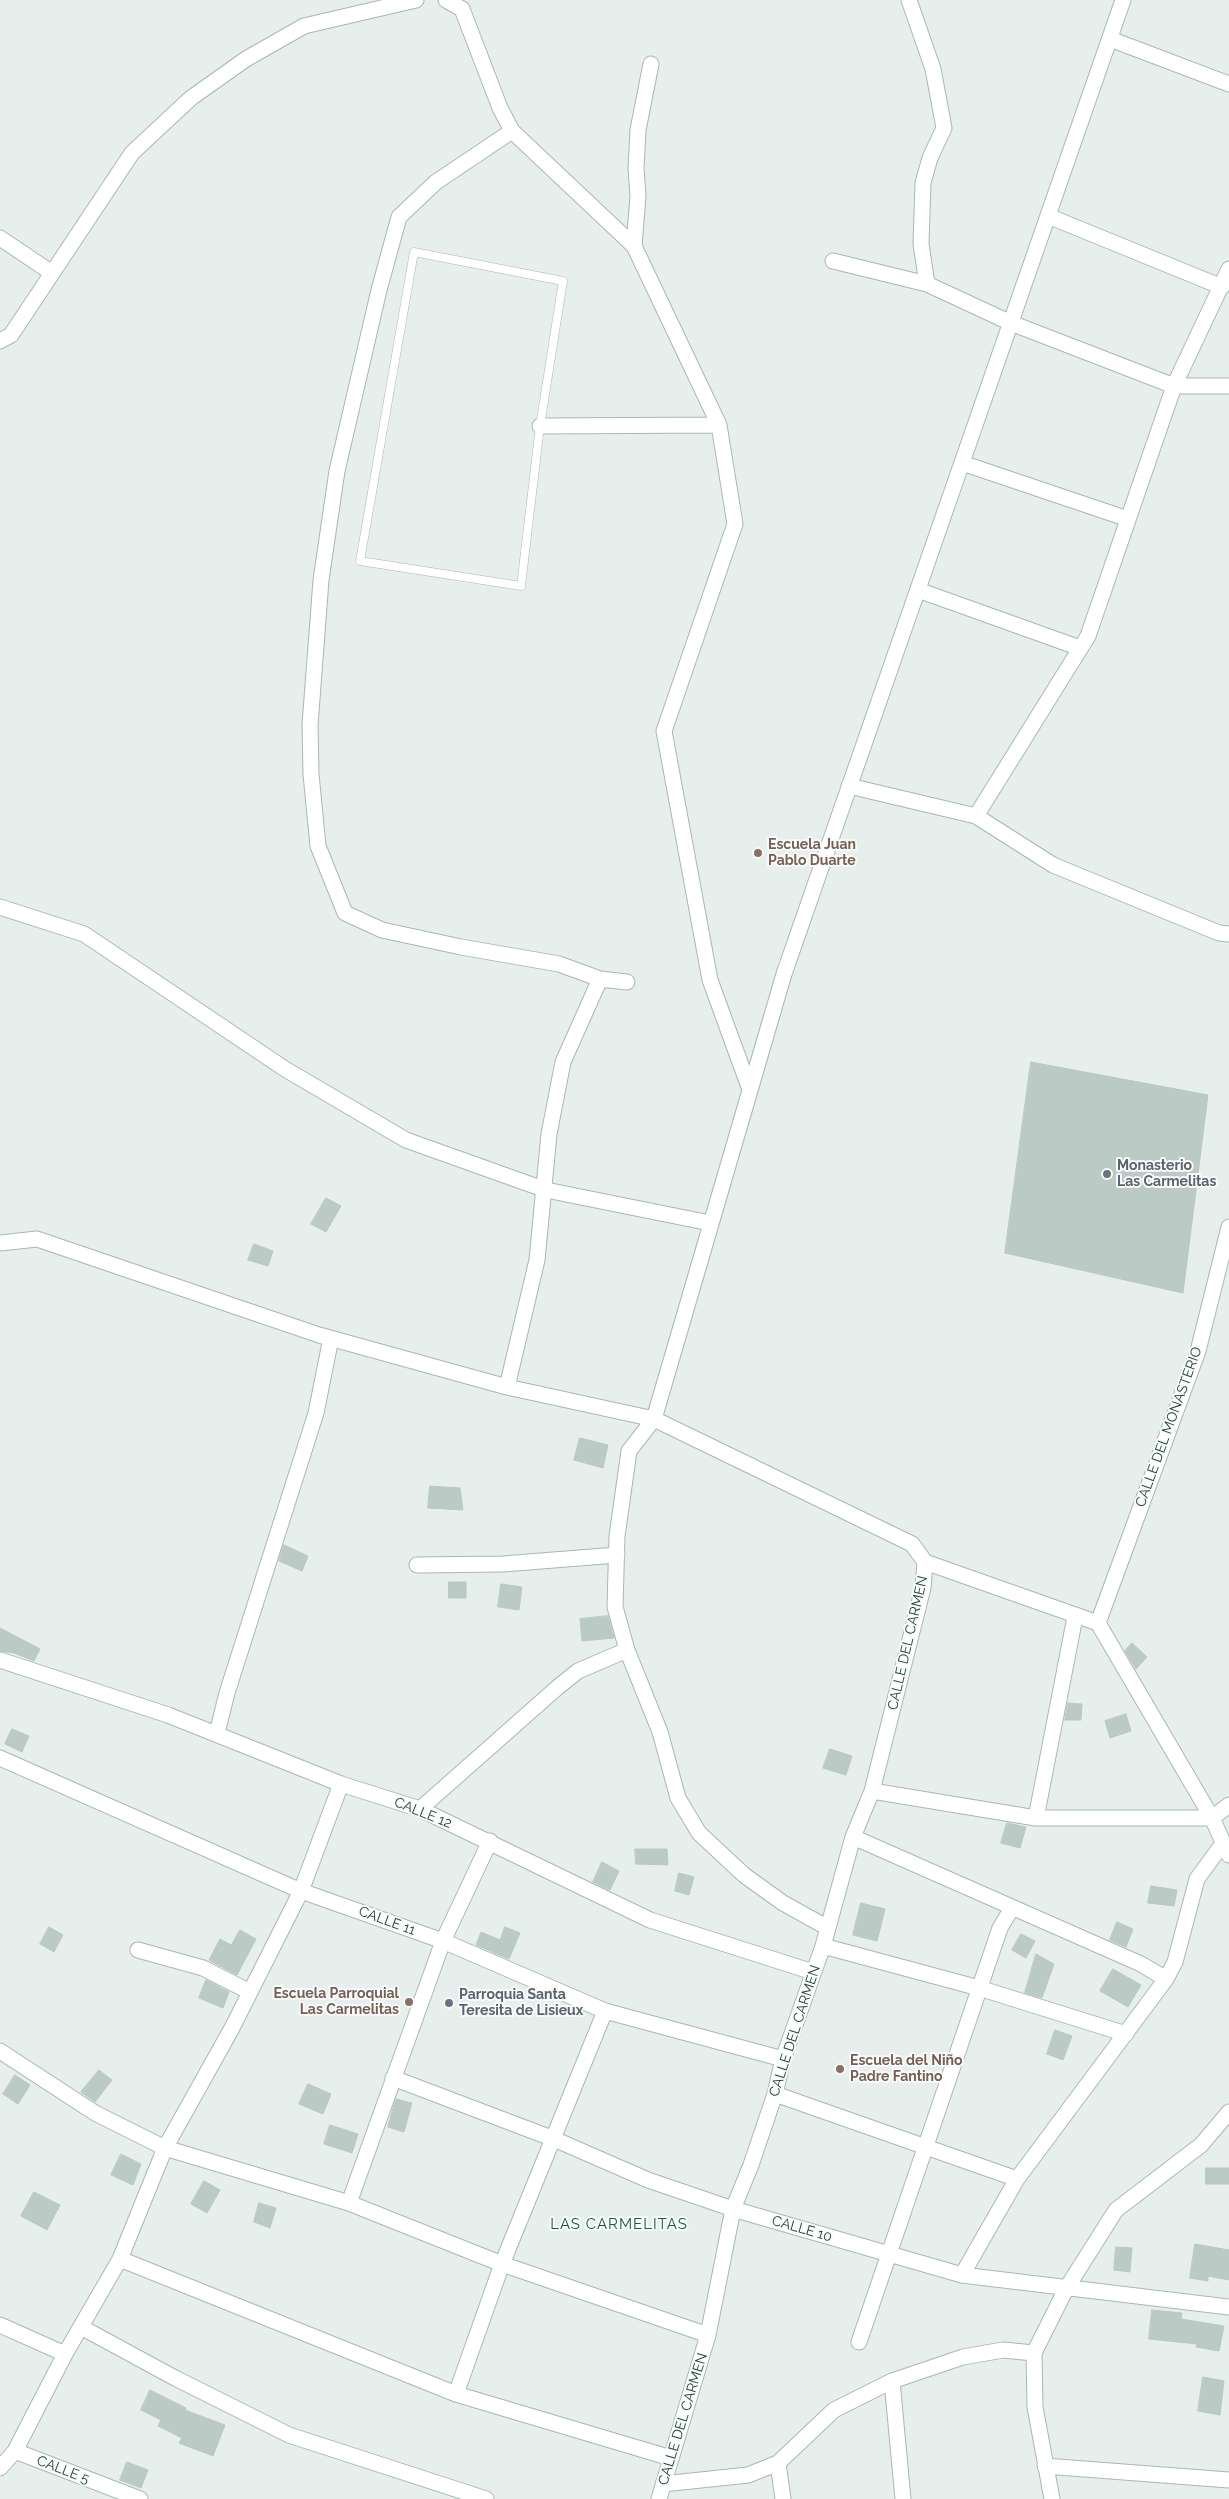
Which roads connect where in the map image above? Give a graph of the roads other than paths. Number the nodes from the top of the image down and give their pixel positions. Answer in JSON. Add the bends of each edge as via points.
{"nodes":[{"id":1,"x":416,"y":0,"type":"edge"},
{"id":2,"x":446,"y":0,"type":"edge"},
{"id":3,"x":909,"y":0,"type":"edge"},
{"id":4,"x":1123,"y":0,"type":"edge"},
{"id":5,"x":1110,"y":40,"type":"junction"},
{"id":6,"x":651,"y":64,"type":"dead end"},
{"id":7,"x":1229,"y":84,"type":"edge"},
{"id":8,"x":512,"y":131,"type":"junction"},
{"id":9,"x":1048,"y":216,"type":"junction"},
{"id":10,"x":0,"y":238,"type":"edge"},
{"id":11,"x":634,"y":246,"type":"junction"},
{"id":12,"x":833,"y":261,"type":"dead end"},
{"id":13,"x":1229,"y":269,"type":"edge"},
{"id":14,"x":52,"y":274,"type":"junction"},
{"id":15,"x":927,"y":284,"type":"junction"},
{"id":16,"x":1222,"y":287,"type":"junction"},
{"id":17,"x":1011,"y":323,"type":"junction"},
{"id":18,"x":0,"y":341,"type":"edge"},
{"id":19,"x":1174,"y":386,"type":"junction"},
{"id":20,"x":1229,"y":386,"type":"edge"},
{"id":21,"x":720,"y":425,"type":"junction"},
{"id":22,"x":540,"y":426,"type":"junction"},
{"id":23,"x":962,"y":463,"type":"junction"},
{"id":24,"x":1128,"y":519,"type":"junction"},
{"id":25,"x":918,"y":590,"type":"junction"},
{"id":26,"x":1080,"y":648,"type":"junction"},
{"id":27,"x":849,"y":786,"type":"junction"},
{"id":28,"x":976,"y":816,"type":"junction"},
{"id":29,"x":0,"y":907,"type":"edge"},
{"id":30,"x":1229,"y":934,"type":"edge"},
{"id":31,"x":600,"y":979,"type":"junction"},
{"id":32,"x":627,"y":982,"type":"dead end"},
{"id":33,"x":749,"y":1087,"type":"junction"},
{"id":34,"x":546,"y":1190,"type":"junction"},
{"id":35,"x":710,"y":1223,"type":"junction"},
{"id":36,"x":1229,"y":1227,"type":"edge"},
{"id":37,"x":0,"y":1243,"type":"edge"},
{"id":38,"x":331,"y":1338,"type":"junction"},
{"id":39,"x":507,"y":1387,"type":"junction"},
{"id":40,"x":654,"y":1419,"type":"junction"},
{"id":41,"x":617,"y":1555,"type":"junction"},
{"id":42,"x":925,"y":1562,"type":"junction"},
{"id":43,"x":416,"y":1565,"type":"dead end"},
{"id":44,"x":1075,"y":1617,"type":"junction"},
{"id":45,"x":1098,"y":1623,"type":"junction"},
{"id":46,"x":627,"y":1650,"type":"junction"},
{"id":47,"x":0,"y":1660,"type":"edge"},
{"id":48,"x":217,"y":1733,"type":"junction"},
{"id":49,"x":0,"y":1758,"type":"edge"},
{"id":50,"x":341,"y":1784,"type":"junction"},
{"id":51,"x":872,"y":1791,"type":"junction"},
{"id":52,"x":1229,"y":1806,"type":"edge"},
{"id":53,"x":420,"y":1809,"type":"junction"},
{"id":54,"x":1036,"y":1818,"type":"junction"},
{"id":55,"x":1212,"y":1818,"type":"junction"},
{"id":56,"x":853,"y":1837,"type":"junction"},
{"id":57,"x":490,"y":1842,"type":"junction"},
{"id":58,"x":1226,"y":1849,"type":"edge"},
{"id":59,"x":301,"y":1891,"type":"junction"},
{"id":60,"x":1012,"y":1908,"type":"junction"},
{"id":61,"x":828,"y":1928,"type":"junction"},
{"id":62,"x":443,"y":1941,"type":"junction"},
{"id":63,"x":823,"y":1946,"type":"junction"},
{"id":64,"x":138,"y":1950,"type":"dead end"},
{"id":65,"x":813,"y":1972,"type":"junction"},
{"id":66,"x":1166,"y":1979,"type":"junction"},
{"id":67,"x":979,"y":1988,"type":"junction"},
{"id":68,"x":250,"y":1992,"type":"junction"},
{"id":69,"x":605,"y":2011,"type":"junction"},
{"id":70,"x":1126,"y":2034,"type":"junction"},
{"id":71,"x":0,"y":2051,"type":"edge"},
{"id":72,"x":783,"y":2059,"type":"junction"},
{"id":73,"x":393,"y":2078,"type":"junction"},
{"id":74,"x":775,"y":2094,"type":"junction"},
{"id":75,"x":1229,"y":2112,"type":"edge"},
{"id":76,"x":554,"y":2139,"type":"junction"},
{"id":77,"x":165,"y":2148,"type":"junction"},
{"id":78,"x":927,"y":2148,"type":"junction"},
{"id":79,"x":1016,"y":2179,"type":"junction"},
{"id":80,"x":348,"y":2203,"type":"junction"},
{"id":81,"x":733,"y":2209,"type":"junction"},
{"id":82,"x":889,"y":2254,"type":"junction"},
{"id":83,"x":120,"y":2259,"type":"junction"},
{"id":84,"x":502,"y":2264,"type":"junction"},
{"id":85,"x":962,"y":2275,"type":"junction"},
{"id":86,"x":1066,"y":2288,"type":"junction"},
{"id":87,"x":1229,"y":2307,"type":"edge"},
{"id":88,"x":0,"y":2325,"type":"edge"},
{"id":89,"x":81,"y":2327,"type":"junction"},
{"id":90,"x":708,"y":2335,"type":"junction"},
{"id":91,"x":859,"y":2342,"type":"dead end"},
{"id":92,"x":1034,"y":2353,"type":"junction"},
{"id":93,"x":64,"y":2354,"type":"junction"},
{"id":94,"x":892,"y":2381,"type":"junction"},
{"id":95,"x":456,"y":2394,"type":"junction"},
{"id":96,"x":14,"y":2451,"type":"junction"},
{"id":97,"x":671,"y":2458,"type":"junction"},
{"id":98,"x":778,"y":2463,"type":"junction"},
{"id":99,"x":1045,"y":2466,"type":"junction"},
{"id":100,"x":0,"y":2468,"type":"edge"},
{"id":101,"x":1229,"y":2480,"type":"edge"},
{"id":102,"x":663,"y":2484,"type":"junction"},
{"id":103,"x":140,"y":2499,"type":"edge"},
{"id":104,"x":486,"y":2499,"type":"edge"},
{"id":105,"x":659,"y":2499,"type":"edge"},
{"id":106,"x":783,"y":2499,"type":"edge"},
{"id":107,"x":903,"y":2499,"type":"edge"},
{"id":108,"x":1052,"y":2499,"type":"edge"}],
"edges":[{"from":1,"to":14,"type":"street","via":[[304,26],[246,59],[192,98],[132,153]]},
{"from":2,"to":8,"type":"street","via":[[462,9]]},
{"from":3,"to":15,"type":"street","via":[[933,69],[944,128],[923,183],[921,244]]},
{"from":4,"to":5,"type":"street"},
{"from":5,"to":7,"type":"street"},
{"from":5,"to":9,"type":"street"},
{"from":6,"to":11,"type":"street","via":[[638,130]]},
{"from":8,"to":11,"type":"street"},
{"from":8,"to":31,"type":"street","via":[[436,182],[399,217],[379,290],[338,472],[321,580],[310,725],[318,846],[345,913],[382,930],[559,964]]},
{"from":9,"to":16,"type":"street"},
{"from":9,"to":17,"type":"street"},
{"from":10,"to":14,"type":"street"},
{"from":11,"to":21,"type":"street"},
{"from":12,"to":15,"type":"street"},
{"from":13,"to":16,"type":"street"},
{"from":14,"to":18,"type":"street","via":[[11,335]]},
{"from":15,"to":17,"type":"street"},
{"from":16,"to":19,"type":"street"},
{"from":17,"to":19,"type":"street"},
{"from":17,"to":23,"type":"street"},
{"from":19,"to":20,"type":"street"},
{"from":19,"to":24,"type":"street"},
{"from":21,"to":22,"type":"street"},
{"from":21,"to":33,"type":"street","via":[[735,524],[664,731],[710,980]]},
{"from":22,"to":22,"type":"lane","via":[[563,281],[414,252],[360,561],[521,586]]},
{"from":23,"to":24,"type":"street"},
{"from":23,"to":25,"type":"street"},
{"from":24,"to":26,"type":"street","via":[[1088,636]]},
{"from":25,"to":26,"type":"street"},
{"from":25,"to":27,"type":"street"},
{"from":26,"to":28,"type":"street"},
{"from":27,"to":28,"type":"street"},
{"from":27,"to":33,"type":"street"},
{"from":28,"to":30,"type":"street","via":[[1053,865],[1219,933]]},
{"from":29,"to":34,"type":"street","via":[[84,934],[285,1069],[406,1140]]},
{"from":31,"to":32,"type":"street"},
{"from":31,"to":34,"type":"street","via":[[563,1062],[549,1134]]},
{"from":33,"to":35,"type":"street"},
{"from":34,"to":35,"type":"street"},
{"from":34,"to":39,"type":"street","via":[[537,1260]]},
{"from":35,"to":40,"type":"street"},
{"from":36,"to":45,"type":"street","name":"CALLE DEL MONASTERIO","via":[[1198,1351]]},
{"from":37,"to":38,"type":"street","via":[[37,1238]]},
{"from":38,"to":39,"type":"street"},
{"from":38,"to":48,"type":"street","via":[[316,1413]]},
{"from":39,"to":40,"type":"street"},
{"from":40,"to":41,"type":"street","via":[[629,1451]]},
{"from":40,"to":42,"type":"street","via":[[912,1544]]},
{"from":41,"to":43,"type":"street","via":[[503,1564]]},
{"from":41,"to":46,"type":"street","via":[[615,1606]]},
{"from":42,"to":44,"type":"street"},
{"from":42,"to":51,"type":"street","name":"CALLE DEL CARMEN","via":[[923,1588]]},
{"from":44,"to":45,"type":"street"},
{"from":44,"to":54,"type":"street"},
{"from":45,"to":55,"type":"street"},
{"from":46,"to":53,"type":"street","via":[[578,1671]]},
{"from":46,"to":61,"type":"street","via":[[660,1732],[678,1798],[699,1833],[775,1898]]},
{"from":47,"to":48,"type":"street","name":"CALLE 12"},
{"from":48,"to":50,"type":"street","name":"CALLE 12"},
{"from":49,"to":59,"type":"street","name":"CALLE 11"},
{"from":50,"to":53,"type":"street","name":"CALLE 12"},
{"from":50,"to":59,"type":"street"},
{"from":51,"to":54,"type":"street"},
{"from":51,"to":56,"type":"street","name":"CALLE DEL CARMEN"},
{"from":52,"to":55,"type":"street"},
{"from":53,"to":57,"type":"street","name":"CALLE 12"},
{"from":54,"to":55,"type":"street"},
{"from":55,"to":58,"type":"street"},
{"from":56,"to":60,"type":"street"},
{"from":56,"to":61,"type":"street","name":"CALLE DEL CARMEN"},
{"from":57,"to":62,"type":"street"},
{"from":57,"to":65,"type":"street","name":"CALLE 12","via":[[650,1920]]},
{"from":58,"to":66,"type":"street","via":[[1198,1879],[1175,1962]]},
{"from":59,"to":62,"type":"street","name":"CALLE 11"},
{"from":59,"to":68,"type":"street"},
{"from":60,"to":66,"type":"street","via":[[1141,1964]]},
{"from":60,"to":67,"type":"street","via":[[1000,1928]]},
{"from":61,"to":63,"type":"street","name":"CALLE DEL CARMEN"},
{"from":62,"to":69,"type":"street","name":"CALLE 11"},
{"from":62,"to":73,"type":"street"},
{"from":63,"to":65,"type":"street","name":"CALLE DEL CARMEN"},
{"from":63,"to":67,"type":"street"},
{"from":64,"to":68,"type":"street","via":[[203,1968]]},
{"from":65,"to":72,"type":"street","name":"CALLE DEL CARMEN"},
{"from":66,"to":70,"type":"street"},
{"from":67,"to":70,"type":"street"},
{"from":67,"to":78,"type":"street"},
{"from":68,"to":77,"type":"street"},
{"from":69,"to":72,"type":"street","name":"CALLE 11"},
{"from":69,"to":76,"type":"street"},
{"from":70,"to":79,"type":"street"},
{"from":71,"to":77,"type":"street","via":[[95,2114]]},
{"from":72,"to":74,"type":"street","name":"CALLE DEL CARMEN"},
{"from":73,"to":76,"type":"street","name":"CALLE 10"},
{"from":73,"to":80,"type":"street"},
{"from":74,"to":78,"type":"street"},
{"from":74,"to":81,"type":"street","name":"CALLE DEL CARMEN"},
{"from":75,"to":86,"type":"street","via":[[1201,2144],[1116,2210]]},
{"from":76,"to":81,"type":"street","name":"CALLE 10","via":[[648,2180]]},
{"from":76,"to":84,"type":"street"},
{"from":77,"to":80,"type":"street"},
{"from":77,"to":83,"type":"street"},
{"from":78,"to":79,"type":"street"},
{"from":78,"to":82,"type":"street"},
{"from":79,"to":85,"type":"street"},
{"from":80,"to":84,"type":"street"},
{"from":81,"to":82,"type":"street","name":"CALLE 10"},
{"from":81,"to":90,"type":"street","name":"CALLE DEL CARMEN"},
{"from":82,"to":85,"type":"street","name":"CALLE 10"},
{"from":82,"to":91,"type":"street"},
{"from":83,"to":89,"type":"street"},
{"from":83,"to":95,"type":"street"},
{"from":84,"to":90,"type":"street"},
{"from":84,"to":95,"type":"street"},
{"from":85,"to":86,"type":"street","name":"CALLE 10"},
{"from":86,"to":87,"type":"street","name":"CALLE 10"},
{"from":86,"to":92,"type":"street"},
{"from":88,"to":93,"type":"street"},
{"from":89,"to":93,"type":"street"},
{"from":89,"to":104,"type":"street","via":[[289,2435]]},
{"from":90,"to":97,"type":"street","name":"CALLE DEL CARMEN"},
{"from":92,"to":94,"type":"street","via":[[1003,2350],[963,2357]]},
{"from":92,"to":99,"type":"street","via":[[1035,2407]]},
{"from":93,"to":96,"type":"street"},
{"from":94,"to":98,"type":"street","via":[[834,2410]]},
{"from":94,"to":107,"type":"street"},
{"from":95,"to":97,"type":"street"},
{"from":96,"to":100,"type":"street"},
{"from":96,"to":103,"type":"street","name":"CALLE 5"},
{"from":97,"to":102,"type":"street","name":"CALLE DEL CARMEN"},
{"from":98,"to":102,"type":"street","via":[[748,2475]]},
{"from":98,"to":106,"type":"street"},
{"from":99,"to":101,"type":"street"},
{"from":99,"to":108,"type":"street"},
{"from":102,"to":105,"type":"street","name":"CALLE DEL CARMEN"}]}
